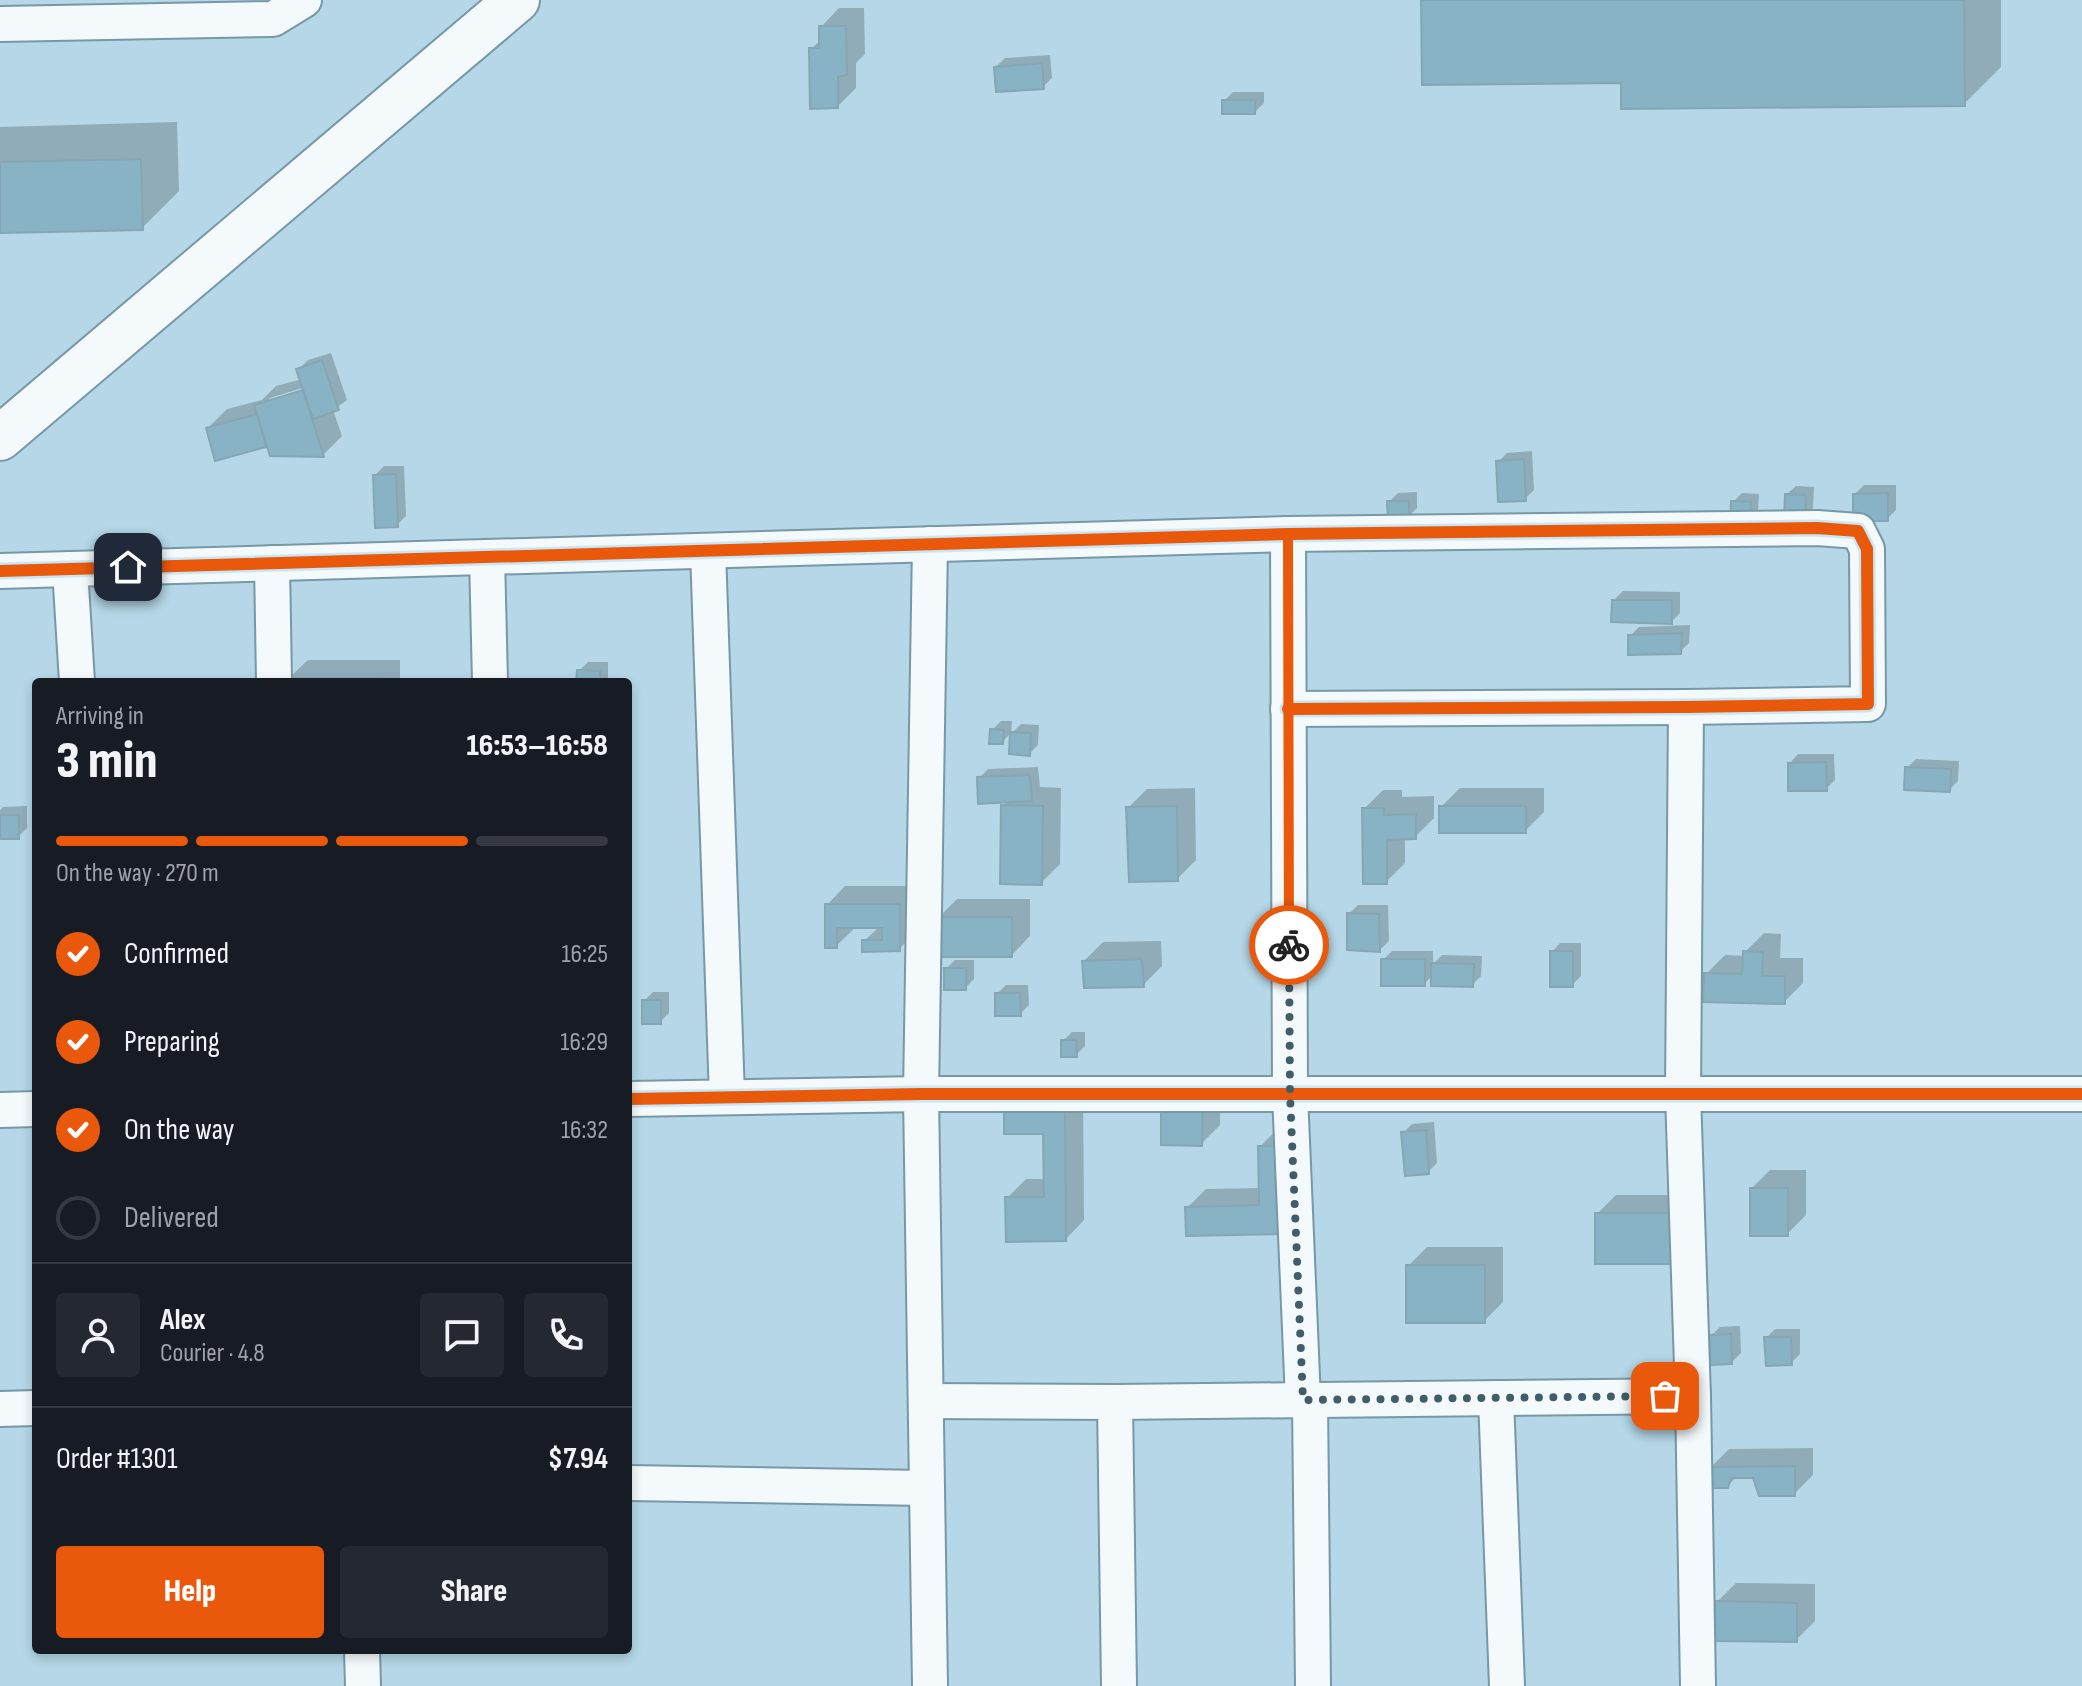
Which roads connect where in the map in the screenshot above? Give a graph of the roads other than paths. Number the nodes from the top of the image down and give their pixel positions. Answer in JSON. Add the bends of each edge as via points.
{"nodes":[{"id":1,"x":304,"y":0,"type":"edge"},
{"id":2,"x":517,"y":0,"type":"edge"},
{"id":3,"x":215,"y":10,"type":"edge"},
{"id":4,"x":4,"y":16,"type":"edge"},
{"id":5,"x":0,"y":438,"type":"edge"},
{"id":6,"x":1288,"y":534,"type":"junction"},
{"id":7,"x":930,"y":544,"type":"junction"},
{"id":8,"x":708,"y":551,"type":"junction"},
{"id":9,"x":487,"y":557,"type":"junction"},
{"id":10,"x":272,"y":563,"type":"junction"},
{"id":11,"x":70,"y":569,"type":"junction"},
{"id":12,"x":0,"y":571,"type":"edge"},
{"id":13,"x":77,"y":678,"type":"edge"},
{"id":14,"x":274,"y":678,"type":"edge"},
{"id":15,"x":490,"y":678,"type":"edge"},
{"id":16,"x":1686,"y":707,"type":"junction"},
{"id":17,"x":1288,"y":709,"type":"junction"},
{"id":18,"x":921,"y":1094,"type":"junction"},
{"id":19,"x":1290,"y":1094,"type":"junction"},
{"id":20,"x":1683,"y":1094,"type":"junction"},
{"id":21,"x":2082,"y":1094,"type":"edge"},
{"id":22,"x":727,"y":1097,"type":"junction"},
{"id":23,"x":632,"y":1099,"type":"edge"},
{"id":24,"x":32,"y":1109,"type":"edge"},
{"id":25,"x":0,"y":1110,"type":"edge"},
{"id":26,"x":1693,"y":1396,"type":"junction"},
{"id":27,"x":1496,"y":1398,"type":"junction"},
{"id":28,"x":1306,"y":1400,"type":"junction"},
{"id":29,"x":926,"y":1401,"type":"junction"},
{"id":30,"x":1115,"y":1402,"type":"junction"},
{"id":31,"x":32,"y":1408,"type":"edge"},
{"id":32,"x":0,"y":1409,"type":"edge"},
{"id":33,"x":632,"y":1483,"type":"edge"},
{"id":34,"x":927,"y":1488,"type":"junction"},
{"id":35,"x":362,"y":1654,"type":"edge"},
{"id":36,"x":363,"y":1686,"type":"edge"},
{"id":37,"x":930,"y":1686,"type":"edge"},
{"id":38,"x":1119,"y":1686,"type":"edge"},
{"id":39,"x":1313,"y":1686,"type":"edge"},
{"id":40,"x":1507,"y":1686,"type":"edge"},
{"id":41,"x":1698,"y":1686,"type":"edge"}],
"edges":[{"from":1,"to":3,"type":"street","via":[[273,19]]},
{"from":2,"to":5,"type":"street"},
{"from":3,"to":4,"type":"street"},
{"from":6,"to":7,"type":"street"},
{"from":6,"to":16,"type":"street","via":[[1858,531],[1867,549],[1868,704]]},
{"from":6,"to":17,"type":"street"},
{"from":7,"to":8,"type":"street"},
{"from":7,"to":18,"type":"street"},
{"from":8,"to":9,"type":"street"},
{"from":8,"to":22,"type":"street"},
{"from":9,"to":10,"type":"street"},
{"from":9,"to":15,"type":"street"},
{"from":10,"to":11,"type":"street"},
{"from":10,"to":14,"type":"street"},
{"from":11,"to":12,"type":"street"},
{"from":11,"to":13,"type":"street"},
{"from":16,"to":17,"type":"street"},
{"from":16,"to":20,"type":"street"},
{"from":17,"to":19,"type":"street"},
{"from":18,"to":19,"type":"street"},
{"from":18,"to":22,"type":"street"},
{"from":18,"to":29,"type":"street"},
{"from":19,"to":20,"type":"street"},
{"from":19,"to":28,"type":"street"},
{"from":20,"to":21,"type":"street"},
{"from":20,"to":26,"type":"street"},
{"from":22,"to":23,"type":"street"},
{"from":24,"to":25,"type":"street"},
{"from":26,"to":27,"type":"street"},
{"from":26,"to":41,"type":"street"},
{"from":27,"to":28,"type":"street"},
{"from":27,"to":40,"type":"street"},
{"from":28,"to":30,"type":"street"},
{"from":28,"to":39,"type":"street"},
{"from":29,"to":30,"type":"street"},
{"from":29,"to":34,"type":"street"},
{"from":30,"to":38,"type":"street"},
{"from":31,"to":32,"type":"street"},
{"from":33,"to":34,"type":"street"},
{"from":34,"to":37,"type":"street"},
{"from":35,"to":36,"type":"street"}]}
